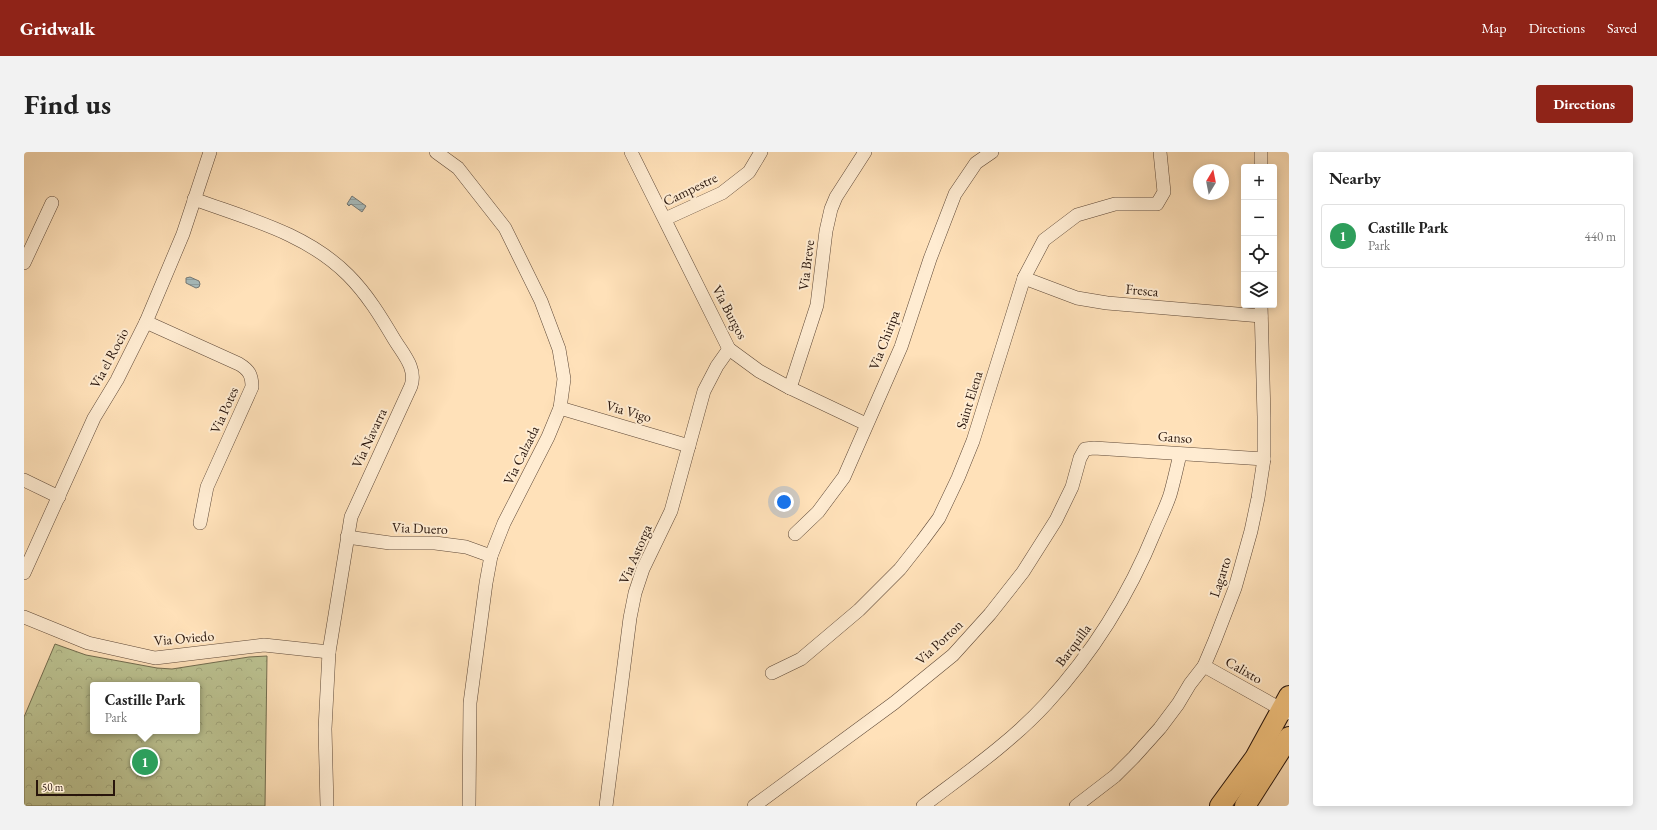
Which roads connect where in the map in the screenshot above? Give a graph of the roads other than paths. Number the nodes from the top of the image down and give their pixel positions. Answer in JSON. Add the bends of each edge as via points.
{"nodes":[{"id":1,"x":210,"y":152,"type":"edge"},
{"id":2,"x":436,"y":152,"type":"edge"},
{"id":3,"x":631,"y":152,"type":"edge"},
{"id":4,"x":761,"y":152,"type":"edge"},
{"id":5,"x":865,"y":152,"type":"edge"},
{"id":6,"x":992,"y":152,"type":"edge"},
{"id":7,"x":1160,"y":152,"type":"edge"},
{"id":8,"x":1261,"y":152,"type":"edge"},
{"id":9,"x":1261,"y":164,"type":"edge"},
{"id":10,"x":194,"y":199,"type":"junction"},
{"id":11,"x":52,"y":203,"type":"dead end"},
{"id":12,"x":665,"y":219,"type":"junction"},
{"id":13,"x":24,"y":263,"type":"edge"},
{"id":14,"x":1024,"y":278,"type":"junction"},
{"id":15,"x":1261,"y":311,"type":"edge"},
{"id":16,"x":146,"y":322,"type":"junction"},
{"id":17,"x":729,"y":349,"type":"junction"},
{"id":18,"x":790,"y":388,"type":"junction"},
{"id":19,"x":560,"y":408,"type":"junction"},
{"id":20,"x":866,"y":424,"type":"junction"},
{"id":21,"x":689,"y":446,"type":"junction"},
{"id":22,"x":1085,"y":449,"type":"joint"},
{"id":23,"x":1180,"y":454,"type":"junction"},
{"id":24,"x":1264,"y":459,"type":"junction"},
{"id":25,"x":24,"y":480,"type":"edge"},
{"id":26,"x":59,"y":497,"type":"junction"},
{"id":27,"x":200,"y":523,"type":"dead end"},
{"id":28,"x":795,"y":534,"type":"dead end"},
{"id":29,"x":347,"y":537,"type":"junction"},
{"id":30,"x":491,"y":556,"type":"junction"},
{"id":31,"x":24,"y":573,"type":"edge"},
{"id":32,"x":24,"y":617,"type":"edge"},
{"id":33,"x":329,"y":652,"type":"junction"},
{"id":34,"x":1204,"y":666,"type":"junction"},
{"id":35,"x":772,"y":672,"type":"dead end"},
{"id":36,"x":1287,"y":706,"type":"edge"},
{"id":37,"x":1289,"y":737,"type":"edge"},
{"id":38,"x":327,"y":806,"type":"edge"},
{"id":39,"x":469,"y":806,"type":"edge"},
{"id":40,"x":606,"y":806,"type":"edge"},
{"id":41,"x":754,"y":806,"type":"edge"},
{"id":42,"x":923,"y":806,"type":"edge"},
{"id":43,"x":1076,"y":806,"type":"edge"},
{"id":44,"x":1220,"y":806,"type":"edge"},
{"id":45,"x":1245,"y":806,"type":"edge"}],
"edges":[{"from":1,"to":10,"type":"street","name":"Via el Rocio"},
{"from":2,"to":19,"type":"street","name":"Via Calzada","via":[[458,168],[505,228],[540,301],[559,349],[564,379]]},
{"from":3,"to":12,"type":"street","name":"Via Burgos"},
{"from":4,"to":12,"type":"street","name":"Campestre","via":[[749,172],[722,193]]},
{"from":5,"to":18,"type":"street","name":"Via Breve","via":[[831,209],[817,305]]},
{"from":6,"to":20,"type":"street","name":"Via Chiripa","via":[[976,164],[955,194],[901,347]]},
{"from":7,"to":14,"type":"street","name":"Saint Elena","via":[[1164,192],[1157,204],[1115,204],[1076,215],[1044,240]]},
{"from":8,"to":9,"type":"street"},
{"from":10,"to":16,"type":"street","name":"Via el Rocio","via":[[183,234]]},
{"from":10,"to":29,"type":"street","name":"Via Navarra","via":[[282,230],[328,258],[349,275],[372,304],[412,368],[411,386],[351,517]]},
{"from":11,"to":13,"type":"street"},
{"from":12,"to":17,"type":"street","name":"Via Burgos"},
{"from":14,"to":15,"type":"street","name":"Fresca","via":[[1077,298],[1106,303]]},
{"from":14,"to":35,"type":"street","name":"Saint Elena","via":[[973,441],[939,518],[900,569],[859,610],[802,659]]},
{"from":15,"to":24,"type":"street","name":"Lagarto"},
{"from":16,"to":26,"type":"street","name":"Via el Rocio","via":[[117,380],[94,418]]},
{"from":16,"to":27,"type":"street","name":"Via Potes","via":[[238,364],[248,370],[252,378],[252,387],[207,487]]},
{"from":17,"to":18,"type":"street","name":"Via Burgos","via":[[759,371]]},
{"from":17,"to":21,"type":"street","name":"Via Astorga","via":[[704,391]]},
{"from":18,"to":20,"type":"street","name":"Via Burgos"},
{"from":19,"to":21,"type":"street","name":"Via Vigo"},
{"from":19,"to":30,"type":"street","name":"Via Calzada","via":[[504,523]]},
{"from":20,"to":28,"type":"street","name":"Via Chiripa","via":[[844,477],[818,512]]},
{"from":21,"to":40,"type":"street","name":"Via Astorga","via":[[671,511],[643,569],[635,593]]},
{"from":22,"to":23,"type":"street","name":"Ganso"},
{"from":22,"to":41,"type":"street","name":"Via Porton","via":[[1072,487],[1056,520],[1023,572],[953,655]]},
{"from":23,"to":24,"type":"street","name":"Ganso"},
{"from":23,"to":42,"type":"street","name":"Barquilla","via":[[1170,495],[1146,554],[1118,607],[1086,657],[1046,704],[1014,734]]},
{"from":24,"to":34,"type":"street","name":"Lagarto","via":[[1251,531],[1235,588]]},
{"from":25,"to":26,"type":"street"},
{"from":26,"to":31,"type":"street","name":"Via el Rocio"},
{"from":29,"to":30,"type":"street","name":"Via Duero","via":[[390,543],[435,543],[466,547]]},
{"from":29,"to":33,"type":"street","name":"Via Navarra"},
{"from":30,"to":39,"type":"street","name":"Via Calzada","via":[[470,703]]},
{"from":32,"to":33,"type":"street","name":"Via Oviedo","via":[[88,643],[155,658],[264,645]]},
{"from":33,"to":38,"type":"street","name":"Via Navarra","via":[[325,730]]},
{"from":34,"to":36,"type":"street","name":"Calixto"},
{"from":34,"to":43,"type":"street","name":"Lagarto","via":[[1178,704],[1134,757],[1115,776]]},
{"from":36,"to":44,"type":"main road","via":[[1255,758]]},
{"from":37,"to":45,"type":"main road"}]}
